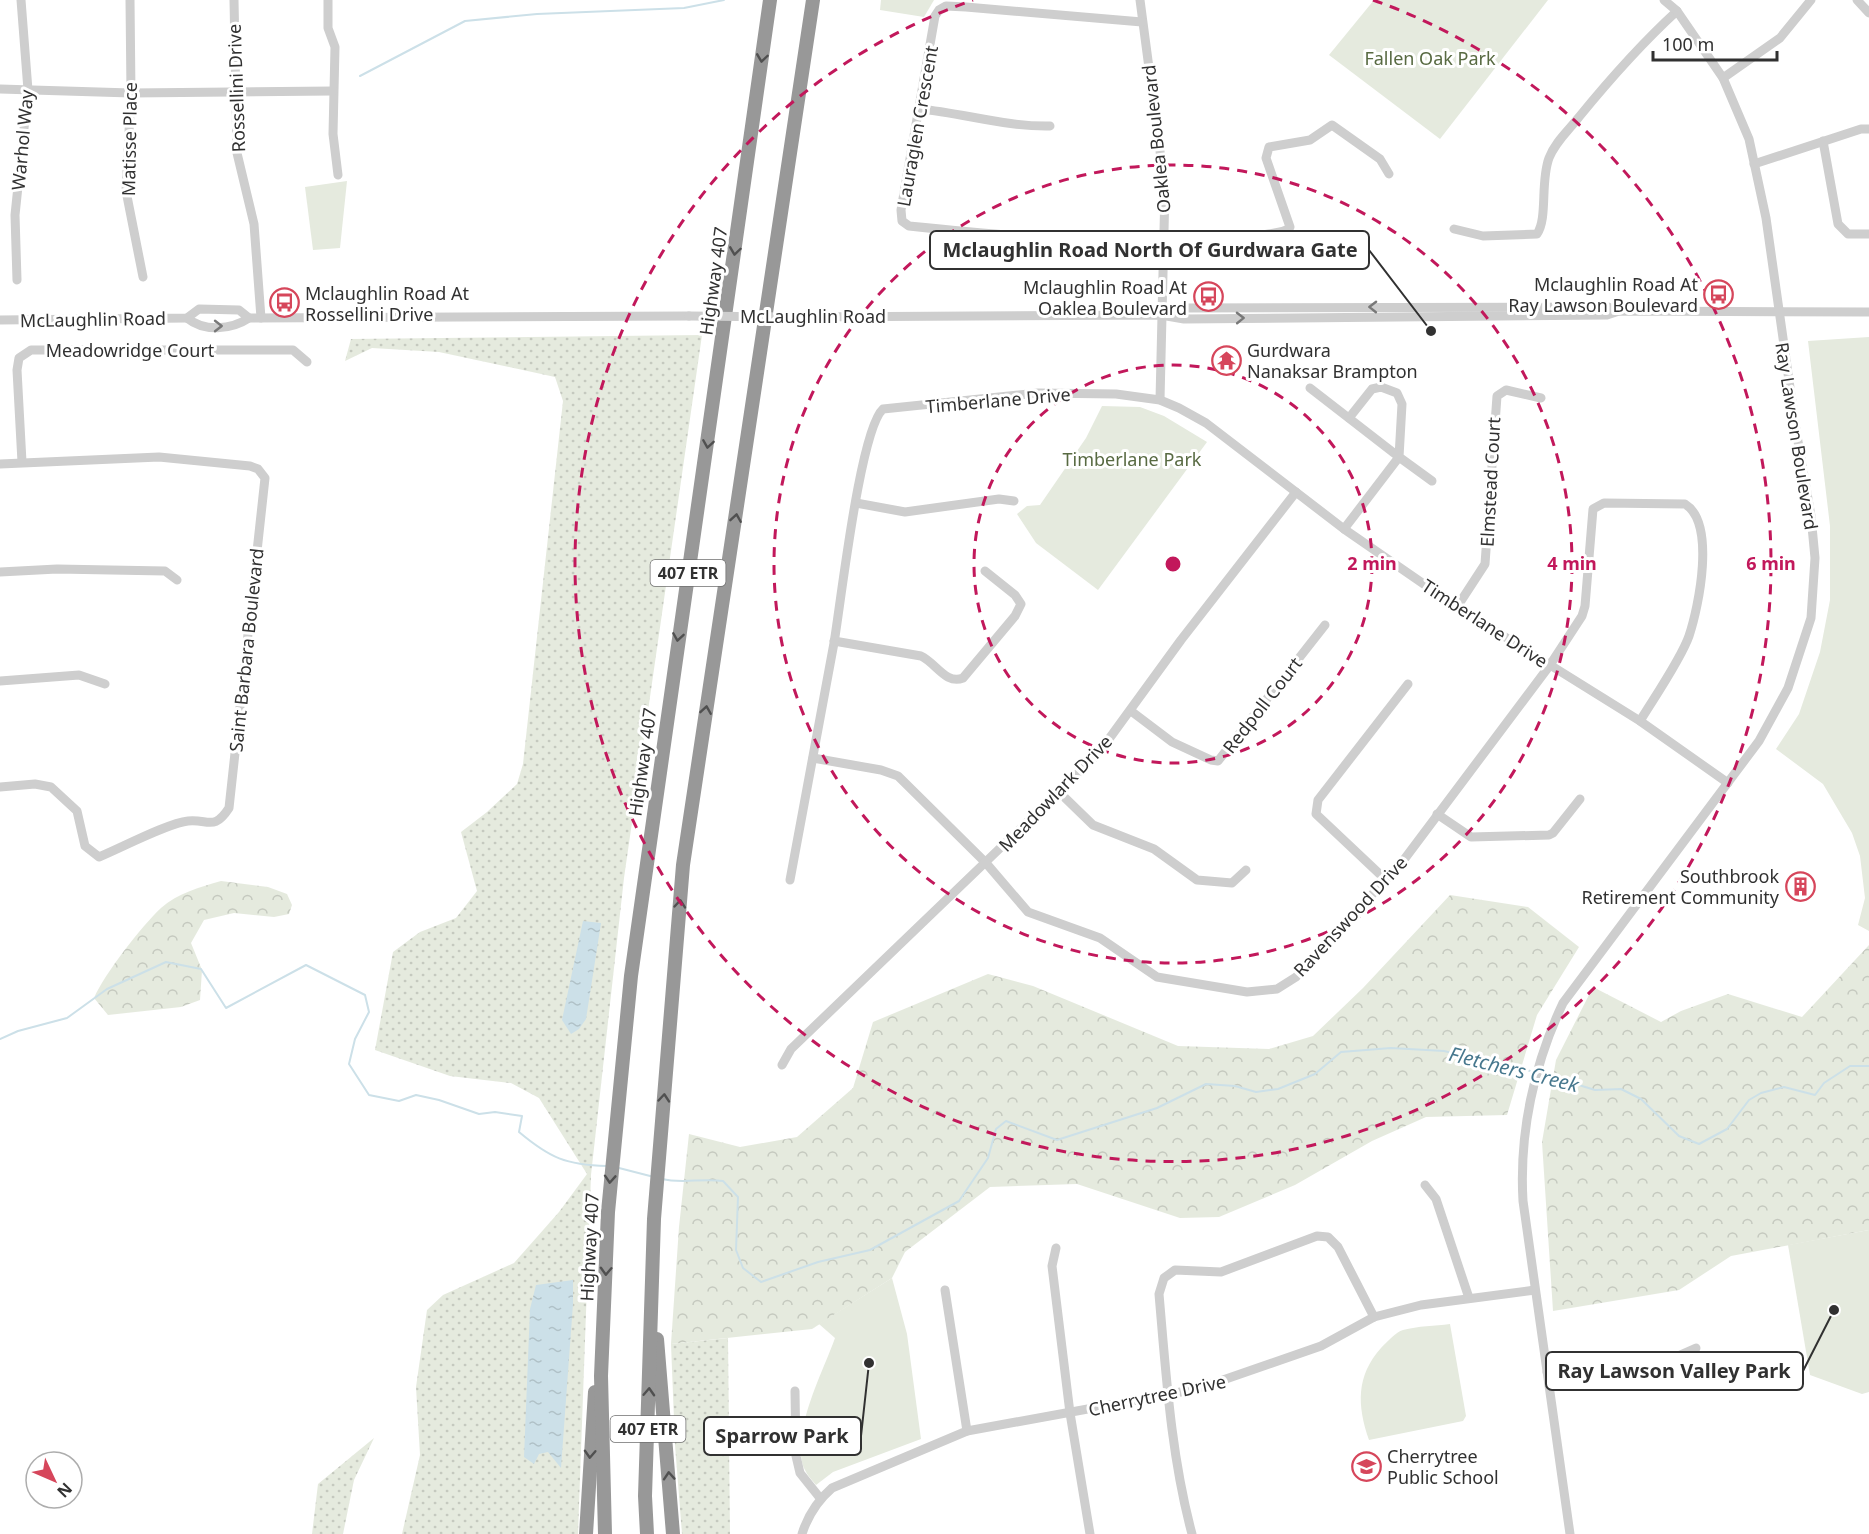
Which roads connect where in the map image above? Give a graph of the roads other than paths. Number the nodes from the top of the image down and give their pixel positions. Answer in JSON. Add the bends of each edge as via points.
{"nodes":[{"id":1,"x":21,"y":0,"type":"edge"},
{"id":2,"x":130,"y":0,"type":"edge"},
{"id":3,"x":234,"y":0,"type":"edge"},
{"id":4,"x":328,"y":0,"type":"edge"},
{"id":5,"x":770,"y":0,"type":"edge"},
{"id":6,"x":813,"y":0,"type":"edge"},
{"id":7,"x":1140,"y":0,"type":"edge"},
{"id":8,"x":1664,"y":0,"type":"edge"},
{"id":9,"x":1811,"y":0,"type":"edge"},
{"id":10,"x":1857,"y":0,"type":"edge"},
{"id":11,"x":1677,"y":11,"type":"junction"},
{"id":12,"x":1869,"y":12,"type":"edge"},
{"id":13,"x":1142,"y":22,"type":"junction"},
{"id":14,"x":1723,"y":78,"type":"junction"},
{"id":15,"x":0,"y":89,"type":"edge"},
{"id":16,"x":28,"y":90,"type":"junction"},
{"id":17,"x":333,"y":91,"type":"junction"},
{"id":18,"x":131,"y":93,"type":"junction"},
{"id":19,"x":237,"y":94,"type":"junction"},
{"id":20,"x":919,"y":109,"type":"junction"},
{"id":21,"x":1050,"y":126,"type":"dead end"},
{"id":22,"x":1869,"y":129,"type":"edge"},
{"id":23,"x":1823,"y":141,"type":"junction"},
{"id":24,"x":1754,"y":164,"type":"junction"},
{"id":25,"x":1389,"y":174,"type":"dead end"},
{"id":26,"x":338,"y":175,"type":"dead end"},
{"id":27,"x":1454,"y":229,"type":"dead end"},
{"id":28,"x":1869,"y":234,"type":"edge"},
{"id":29,"x":1163,"y":238,"type":"junction"},
{"id":30,"x":143,"y":277,"type":"dead end"},
{"id":31,"x":17,"y":280,"type":"dead end"},
{"id":32,"x":1778,"y":312,"type":"junction"},
{"id":33,"x":1869,"y":312,"type":"edge"},
{"id":34,"x":1161,"y":315,"type":"junction"},
{"id":35,"x":187,"y":318,"type":"junction"},
{"id":36,"x":249,"y":318,"type":"junction"},
{"id":37,"x":261,"y":318,"type":"junction"},
{"id":38,"x":0,"y":320,"type":"edge"},
{"id":39,"x":307,"y":362,"type":"dead end"},
{"id":40,"x":1310,"y":388,"type":"dead end"},
{"id":41,"x":1541,"y":398,"type":"dead end"},
{"id":42,"x":1160,"y":400,"type":"junction"},
{"id":43,"x":1348,"y":418,"type":"junction"},
{"id":44,"x":1399,"y":457,"type":"junction"},
{"id":45,"x":22,"y":462,"type":"junction"},
{"id":46,"x":0,"y":464,"type":"edge"},
{"id":47,"x":1432,"y":481,"type":"dead end"},
{"id":48,"x":1296,"y":492,"type":"junction"},
{"id":49,"x":1014,"y":501,"type":"dead end"},
{"id":50,"x":856,"y":503,"type":"junction"},
{"id":51,"x":1344,"y":528,"type":"junction"},
{"id":52,"x":985,"y":571,"type":"dead end"},
{"id":53,"x":0,"y":572,"type":"edge"},
{"id":54,"x":177,"y":580,"type":"dead end"},
{"id":55,"x":1457,"y":607,"type":"junction"},
{"id":56,"x":1324,"y":625,"type":"dead end"},
{"id":57,"x":834,"y":641,"type":"junction"},
{"id":58,"x":1550,"y":665,"type":"junction"},
{"id":59,"x":0,"y":681,"type":"edge"},
{"id":60,"x":105,"y":684,"type":"dead end"},
{"id":61,"x":1408,"y":684,"type":"dead end"},
{"id":62,"x":1131,"y":711,"type":"junction"},
{"id":63,"x":1641,"y":721,"type":"junction"},
{"id":64,"x":813,"y":758,"type":"junction"},
{"id":65,"x":1728,"y":783,"type":"junction"},
{"id":66,"x":0,"y":787,"type":"edge"},
{"id":67,"x":1059,"y":792,"type":"junction"},
{"id":68,"x":1580,"y":799,"type":"dead end"},
{"id":69,"x":1437,"y":814,"type":"junction"},
{"id":70,"x":986,"y":863,"type":"junction"},
{"id":71,"x":1246,"y":870,"type":"dead end"},
{"id":72,"x":790,"y":880,"type":"dead end"},
{"id":73,"x":1386,"y":880,"type":"junction"},
{"id":74,"x":782,"y":1065,"type":"dead end"},
{"id":75,"x":1425,"y":1185,"type":"dead end"},
{"id":76,"x":1056,"y":1248,"type":"dead end"},
{"id":77,"x":945,"y":1290,"type":"dead end"},
{"id":78,"x":1535,"y":1290,"type":"junction"},
{"id":79,"x":1469,"y":1298,"type":"junction"},
{"id":80,"x":1374,"y":1317,"type":"junction"},
{"id":81,"x":652,"y":1323,"type":"junction"},
{"id":82,"x":1696,"y":1348,"type":"dead end"},
{"id":83,"x":1546,"y":1372,"type":"junction"},
{"id":84,"x":602,"y":1376,"type":"junction"},
{"id":85,"x":795,"y":1391,"type":"dead end"},
{"id":86,"x":1168,"y":1395,"type":"junction"},
{"id":87,"x":1070,"y":1413,"type":"junction"},
{"id":88,"x":967,"y":1431,"type":"junction"},
{"id":89,"x":820,"y":1498,"type":"junction"},
{"id":90,"x":586,"y":1534,"type":"edge"},
{"id":91,"x":605,"y":1534,"type":"edge"},
{"id":92,"x":647,"y":1534,"type":"edge"},
{"id":93,"x":673,"y":1534,"type":"edge"},
{"id":94,"x":802,"y":1534,"type":"edge"},
{"id":95,"x":1090,"y":1534,"type":"edge"},
{"id":96,"x":1192,"y":1534,"type":"edge"},
{"id":97,"x":1570,"y":1534,"type":"edge"}],
"edges":[{"from":1,"to":16,"type":"street","name":"Warhol Way"},
{"from":2,"to":18,"type":"street","name":"Matisse Place"},
{"from":3,"to":19,"type":"street","name":"Rossellini Drive"},
{"from":4,"to":17,"type":"street","via":[[328,28],[334,47]]},
{"from":5,"to":84,"type":"highway","name":"Highway 407","number":"407 ETR","one_way":true,"via":[[630,976],[608,1212]]},
{"from":81,"to":6,"type":"highway","number":"407 ETR","one_way":true,"via":[[654,1219],[683,865]]},
{"from":7,"to":13,"type":"street","name":"Oaklea Boulevard"},
{"from":8,"to":11,"type":"street","name":"Ray Lawson Boulevard"},
{"from":9,"to":14,"type":"street","via":[[1780,39]]},
{"from":10,"to":12,"type":"street"},
{"from":11,"to":14,"type":"street","name":"Ray Lawson Boulevard"},
{"from":11,"to":27,"type":"street","via":[[1615,72],[1556,146],[1544,171],[1544,220],[1537,234],[1483,236]]},
{"from":13,"to":20,"type":"street","name":"Lauraglen Crescent","via":[[946,6],[935,16]]},
{"from":13,"to":29,"type":"street","name":"Oaklea Boulevard","via":[[1165,189]]},
{"from":14,"to":24,"type":"street","name":"Ray Lawson Boulevard","via":[[1749,139]]},
{"from":15,"to":16,"type":"street"},
{"from":16,"to":18,"type":"street"},
{"from":16,"to":31,"type":"street","name":"Warhol Way","via":[[15,215]]},
{"from":17,"to":19,"type":"street"},
{"from":17,"to":26,"type":"street"},
{"from":18,"to":19,"type":"street"},
{"from":18,"to":30,"type":"street","name":"Matisse Place","via":[[126,191]]},
{"from":19,"to":37,"type":"street","name":"Rossellini Drive","via":[[237,153],[254,224]]},
{"from":20,"to":21,"type":"street","via":[[962,113],[1023,127]]},
{"from":20,"to":29,"type":"street","name":"Lauraglen Crescent","via":[[901,210],[902,221],[909,226],[1057,238]]},
{"from":22,"to":23,"type":"street"},
{"from":23,"to":24,"type":"street"},
{"from":23,"to":28,"type":"street","via":[[1838,224],[1848,234]]},
{"from":24,"to":32,"type":"street","name":"Ray Lawson Boulevard","via":[[1766,218]]},
{"from":25,"to":29,"type":"street","via":[[1380,159],[1337,127],[1328,126],[1310,140],[1269,147],[1267,152],[1288,218],[1287,232],[1240,239]]},
{"from":29,"to":34,"type":"street","name":"Oaklea Boulevard"},
{"from":32,"to":33,"type":"street","name":"McLaughlin Road"},
{"from":32,"to":34,"type":"street","name":"McLaughlin Road","via":[[1184,319]]},
{"from":32,"to":65,"type":"street","name":"Ray Lawson Boulevard","via":[[1811,516],[1815,558],[1811,618],[1798,662],[1774,717]]},
{"from":34,"to":37,"type":"street","name":"McLaughlin Road","bridge":true},
{"from":34,"to":42,"type":"street","name":"Oaklea Boulevard"},
{"from":35,"to":36,"type":"street","name":"McLaughlin Road","one_way":true,"via":[[198,327],[236,326]]},
{"from":35,"to":36,"type":"street","name":"McLaughlin Road","via":[[199,309],[239,310]]},
{"from":35,"to":38,"type":"street","name":"McLaughlin Road"},
{"from":36,"to":37,"type":"street","name":"McLaughlin Road"},
{"from":39,"to":45,"type":"street","name":"Meadowridge Court","via":[[293,350],[31,350],[19,358],[17,369]]},
{"from":40,"to":43,"type":"street"},
{"from":41,"to":55,"type":"street","name":"Elmstead Court","via":[[1506,390],[1497,396],[1485,564]]},
{"from":42,"to":48,"type":"street","name":"Timberlane Drive","via":[[1206,423]]},
{"from":42,"to":50,"type":"street","name":"Timberlane Drive","via":[[1109,393],[1038,393],[883,409],[873,423]]},
{"from":43,"to":44,"type":"street"},
{"from":43,"to":44,"type":"street","via":[[1372,389],[1381,387],[1397,393],[1402,404]]},
{"from":44,"to":47,"type":"street"},
{"from":44,"to":51,"type":"street"},
{"from":45,"to":46,"type":"street","name":"Saint Barbara Boulevard"},
{"from":45,"to":66,"type":"street","name":"Saint Barbara Boulevard","via":[[159,457],[250,466],[266,478],[229,808],[223,816],[217,822],[175,825],[99,857],[85,846],[77,811],[51,787]]},
{"from":48,"to":51,"type":"street","name":"Timberlane Drive"},
{"from":48,"to":62,"type":"street","name":"Meadowlark Drive"},
{"from":49,"to":50,"type":"street","via":[[999,499],[905,512]]},
{"from":50,"to":57,"type":"street","name":"Timberlane Drive"},
{"from":51,"to":55,"type":"street","name":"Timberlane Drive"},
{"from":52,"to":57,"type":"street","via":[[1021,604],[963,678],[950,678],[921,656]]},
{"from":53,"to":54,"type":"street","via":[[165,571]]},
{"from":55,"to":58,"type":"street","name":"Timberlane Drive"},
{"from":56,"to":62,"type":"street","name":"Redpoll Court","via":[[1218,761],[1172,742]]},
{"from":57,"to":64,"type":"street","name":"Timberlane Drive"},
{"from":58,"to":63,"type":"street","name":"Timberlane Drive"},
{"from":58,"to":63,"type":"street","name":"Ravenswood Drive","via":[[1585,606],[1593,509],[1604,503],[1685,504],[1694,509],[1703,570],[1689,637]]},
{"from":58,"to":69,"type":"street","name":"Ravenswood Drive"},
{"from":59,"to":60,"type":"street","via":[[79,675]]},
{"from":61,"to":73,"type":"street","via":[[1315,808],[1316,814]]},
{"from":62,"to":67,"type":"street","name":"Meadowlark Drive","via":[[1098,754]]},
{"from":63,"to":65,"type":"street","name":"Timberlane Drive"},
{"from":64,"to":70,"type":"street","name":"Ravenswood Drive","via":[[898,776]]},
{"from":64,"to":72,"type":"street","name":"Timberlane Drive"},
{"from":65,"to":78,"type":"street","name":"Ray Lawson Boulevard","via":[[1563,1002],[1551,1028],[1526,1123],[1521,1167]]},
{"from":67,"to":70,"type":"street","name":"Meadowlark Drive"},
{"from":67,"to":71,"type":"street","via":[[1093,825],[1154,849],[1197,880],[1233,883]]},
{"from":68,"to":69,"type":"street","via":[[1549,835],[1471,837]]},
{"from":69,"to":73,"type":"street","name":"Ravenswood Drive"},
{"from":70,"to":73,"type":"street","name":"Ravenswood Drive","via":[[1028,912],[1100,938],[1157,977],[1247,992],[1277,989],[1296,977]]},
{"from":70,"to":74,"type":"street","name":"Meadowlark Drive","via":[[791,1049]]},
{"from":75,"to":79,"type":"street","via":[[1436,1199]]},
{"from":76,"to":87,"type":"street","via":[[1052,1266]]},
{"from":77,"to":88,"type":"street"},
{"from":78,"to":79,"type":"street","name":"Cherrytree Drive"},
{"from":78,"to":83,"type":"street","name":"Ray Lawson Boulevard"},
{"from":79,"to":80,"type":"street","name":"Cherrytree Drive"},
{"from":80,"to":86,"type":"street","name":"Cherrytree Drive","via":[[1321,1346],[1226,1381]]},
{"from":80,"to":86,"type":"street","via":[[1338,1247],[1328,1237],[1317,1236],[1221,1272],[1175,1270],[1164,1278],[1159,1294]]},
{"from":92,"to":81,"type":"highway","number":"407 ETR","one_way":true},
{"from":93,"to":81,"type":"highway","one_way":true,"via":[[660,1349]]},
{"from":82,"to":83,"type":"street","via":[[1671,1359]]},
{"from":83,"to":97,"type":"street","name":"Ray Lawson Boulevard"},
{"from":84,"to":90,"type":"highway","one_way":true,"via":[[594,1397]]},
{"from":84,"to":91,"type":"highway","name":"Highway 407","number":"407 ETR"},
{"from":85,"to":89,"type":"street","via":[[796,1456],[800,1473]]},
{"from":86,"to":87,"type":"street","name":"Cherrytree Drive"},
{"from":86,"to":96,"type":"street"},
{"from":87,"to":88,"type":"street","name":"Cherrytree Drive"},
{"from":87,"to":95,"type":"street"},
{"from":88,"to":89,"type":"street","name":"Cherrytree Drive","via":[[832,1488]]},
{"from":89,"to":94,"type":"street","name":"Cherrytree Drive"}]}
